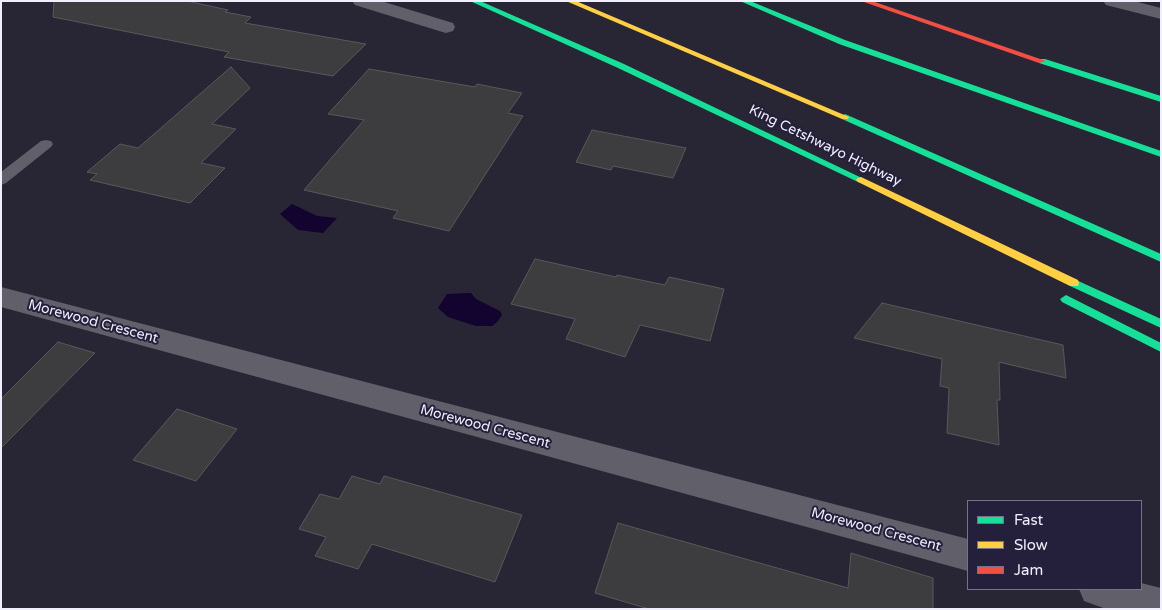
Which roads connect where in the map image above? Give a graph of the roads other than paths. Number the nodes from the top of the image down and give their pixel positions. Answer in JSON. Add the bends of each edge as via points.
{"nodes":[{"id":1,"x":361,"y":1,"type":"edge"},
{"id":2,"x":473,"y":1,"type":"edge"},
{"id":3,"x":569,"y":1,"type":"edge"},
{"id":4,"x":744,"y":1,"type":"edge"},
{"id":5,"x":864,"y":1,"type":"edge"},
{"id":6,"x":1112,"y":1,"type":"edge"},
{"id":7,"x":485,"y":6,"type":"junction"},
{"id":8,"x":1161,"y":14,"type":"edge"},
{"id":9,"x":446,"y":27,"type":"dead end"},
{"id":10,"x":1161,"y":99,"type":"edge"},
{"id":11,"x":846,"y":118,"type":"junction"},
{"id":12,"x":46,"y":144,"type":"dead end"},
{"id":13,"x":1161,"y":154,"type":"edge"},
{"id":14,"x":798,"y":163,"type":"dead end"},
{"id":15,"x":1,"y":180,"type":"edge"},
{"id":16,"x":1031,"y":187,"type":"dead end"},
{"id":17,"x":1161,"y":258,"type":"edge"},
{"id":18,"x":1055,"y":293,"type":"dead end"},
{"id":19,"x":1,"y":297,"type":"edge"},
{"id":20,"x":1161,"y":324,"type":"edge"},
{"id":21,"x":1161,"y":348,"type":"edge"},
{"id":22,"x":967,"y":555,"type":"edge"},
{"id":23,"x":1101,"y":590,"type":"edge"},
{"id":24,"x":1161,"y":606,"type":"edge"}],
"edges":[{"from":1,"to":9,"type":"street"},
{"from":2,"to":7,"type":"highway","name":"King Cetshwayo Highway"},
{"from":3,"to":11,"type":"highway"},
{"from":4,"to":13,"type":"highway","via":[[842,42]]},
{"from":5,"to":10,"type":"highway"},
{"from":6,"to":8,"type":"street"},
{"from":7,"to":14,"type":"highway"},
{"from":7,"to":20,"type":"highway","name":"King Cetshwayo Highway","via":[[630,70]]},
{"from":11,"to":16,"type":"highway"},
{"from":11,"to":17,"type":"highway"},
{"from":12,"to":15,"type":"lane"},
{"from":18,"to":21,"type":"highway"},
{"from":19,"to":22,"type":"street","name":"Morewood Crescent"},
{"from":23,"to":24,"type":"street"}]}
